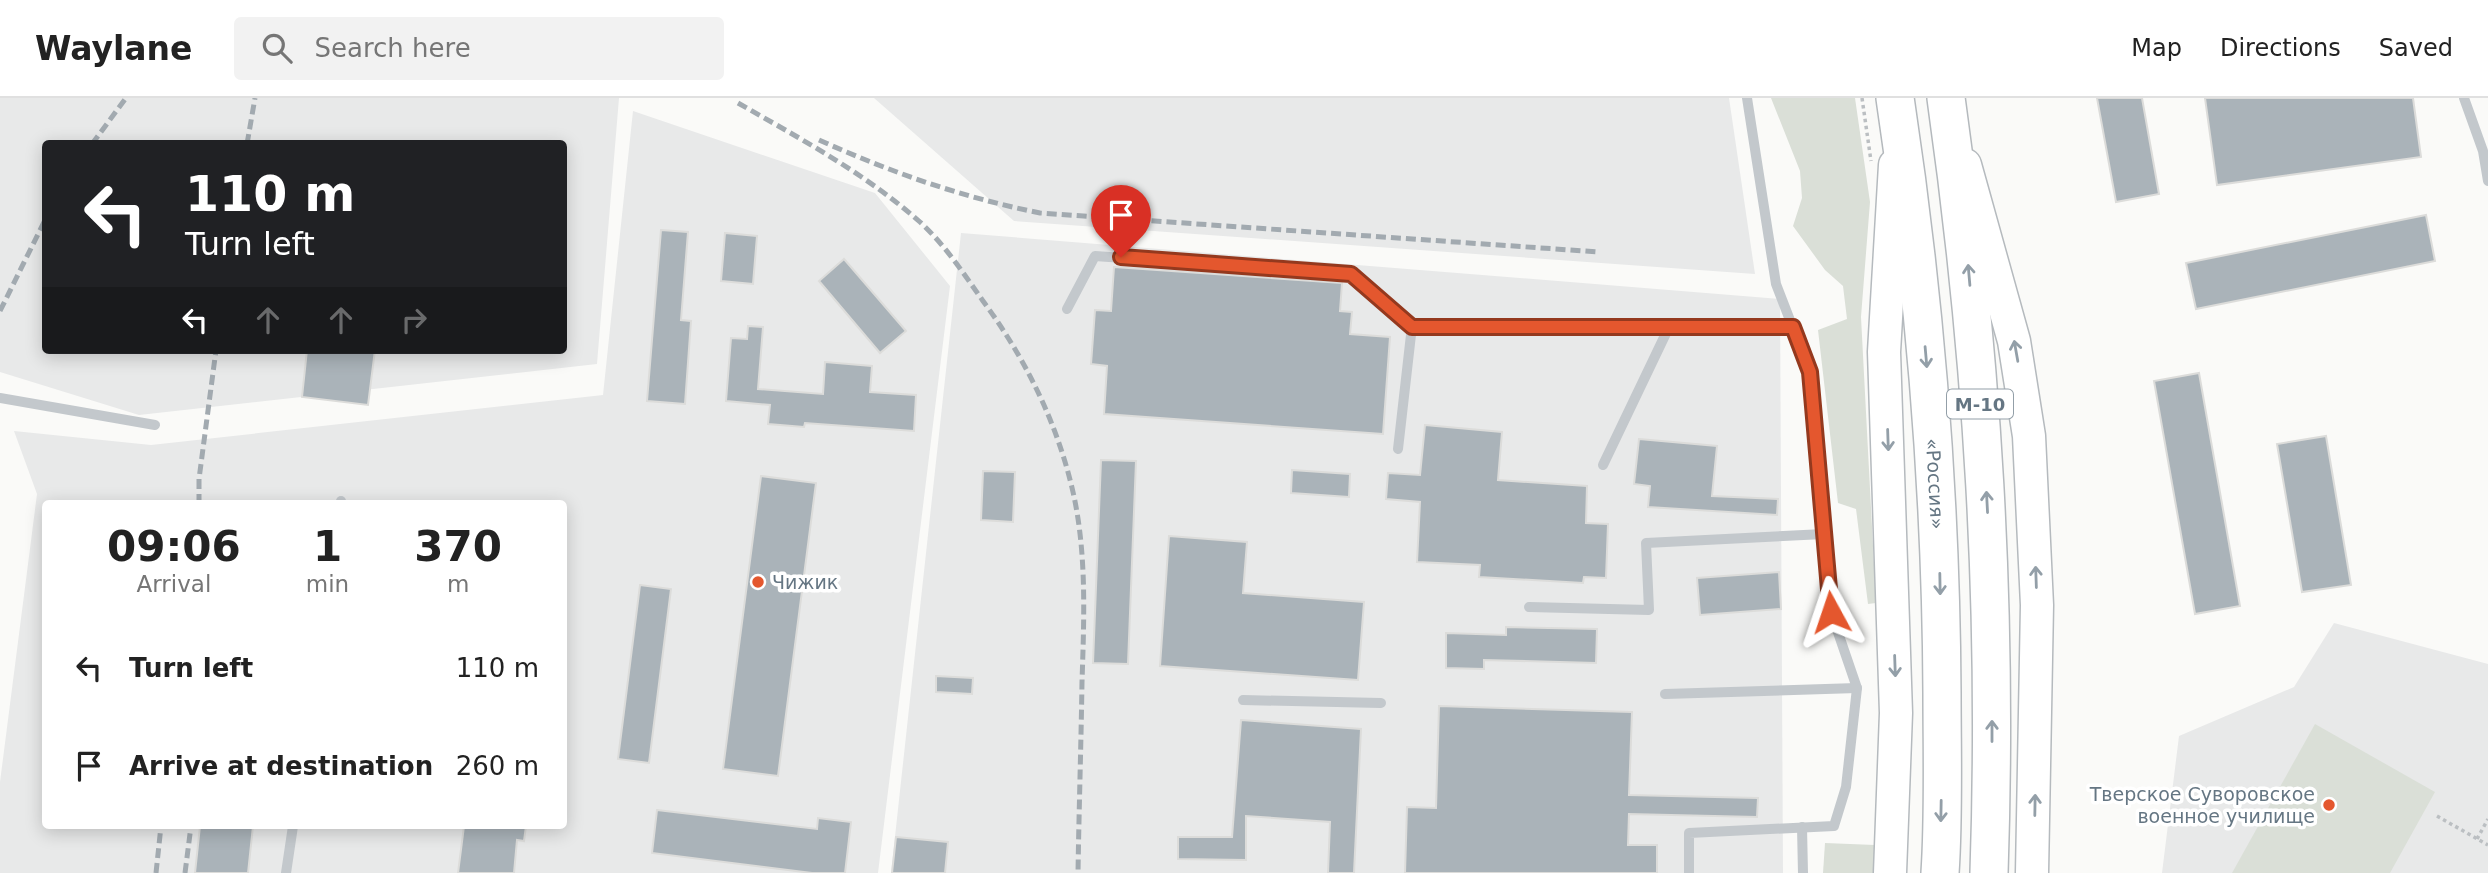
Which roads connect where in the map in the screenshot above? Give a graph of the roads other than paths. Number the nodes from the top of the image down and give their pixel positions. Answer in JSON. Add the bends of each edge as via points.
{"nodes":[{"id":1,"x":1747,"y":98,"type":"edge"},
{"id":2,"x":2464,"y":98,"type":"edge"},
{"id":3,"x":1948,"y":107,"type":"edge"},
{"id":4,"x":1897,"y":110,"type":"edge"},
{"id":5,"x":2488,"y":181,"type":"edge"},
{"id":6,"x":1067,"y":309,"type":"dead end"},
{"id":7,"x":1412,"y":327,"type":"junction"},
{"id":8,"x":1669,"y":327,"type":"junction"},
{"id":9,"x":1793,"y":327,"type":"junction"},
{"id":10,"x":0,"y":398,"type":"edge"},
{"id":11,"x":155,"y":425,"type":"dead end"},
{"id":12,"x":1398,"y":449,"type":"dead end"},
{"id":13,"x":1603,"y":465,"type":"dead end"},
{"id":14,"x":1824,"y":534,"type":"junction"},
{"id":15,"x":1529,"y":607,"type":"dead end"},
{"id":16,"x":1857,"y":688,"type":"junction"},
{"id":17,"x":1665,"y":694,"type":"dead end"},
{"id":18,"x":1242,"y":700,"type":"dead end"},
{"id":19,"x":1381,"y":703,"type":"dead end"},
{"id":20,"x":1802,"y":828,"type":"junction"},
{"id":21,"x":293,"y":829,"type":"edge"},
{"id":22,"x":286,"y":873,"type":"edge"},
{"id":23,"x":1689,"y":873,"type":"edge"},
{"id":24,"x":1803,"y":873,"type":"edge"},
{"id":25,"x":1890,"y":873,"type":"edge"},
{"id":26,"x":1940,"y":873,"type":"edge"},
{"id":27,"x":1989,"y":873,"type":"edge"},
{"id":28,"x":2032,"y":873,"type":"edge"}],
"edges":[{"from":1,"to":9,"type":"lane","via":[[1776,285]]},
{"from":2,"to":5,"type":"lane","via":[[2483,151]]},
{"from":27,"to":3,"type":"highway","number":"М-10","one_way":true,"via":[[1992,619],[1985,460],[1967,250]]},
{"from":28,"to":3,"type":"main road","one_way":true,"via":[[2037,604],[2029,436],[2004,295]]},
{"from":4,"to":25,"type":"main road","one_way":true,"via":[[1884,352],[1896,713]]},
{"from":4,"to":26,"type":"highway","name":"«Россия»","number":"М-10","one_way":true,"via":[[1927,365],[1941,620]]},
{"from":6,"to":7,"type":"lane","via":[[1095,256],[1351,274]]},
{"from":7,"to":8,"type":"lane"},
{"from":7,"to":12,"type":"lane"},
{"from":8,"to":9,"type":"lane"},
{"from":8,"to":13,"type":"lane"},
{"from":9,"to":14,"type":"lane","via":[[1810,372]]},
{"from":10,"to":11,"type":"lane"},
{"from":14,"to":15,"type":"lane","via":[[1647,543],[1649,610]]},
{"from":14,"to":16,"type":"lane","via":[[1831,612]]},
{"from":16,"to":17,"type":"lane"},
{"from":16,"to":20,"type":"lane","via":[[1846,787],[1834,826]]},
{"from":18,"to":19,"type":"lane"},
{"from":20,"to":23,"type":"lane","via":[[1689,833]]},
{"from":20,"to":24,"type":"lane"},
{"from":21,"to":22,"type":"lane"}]}
